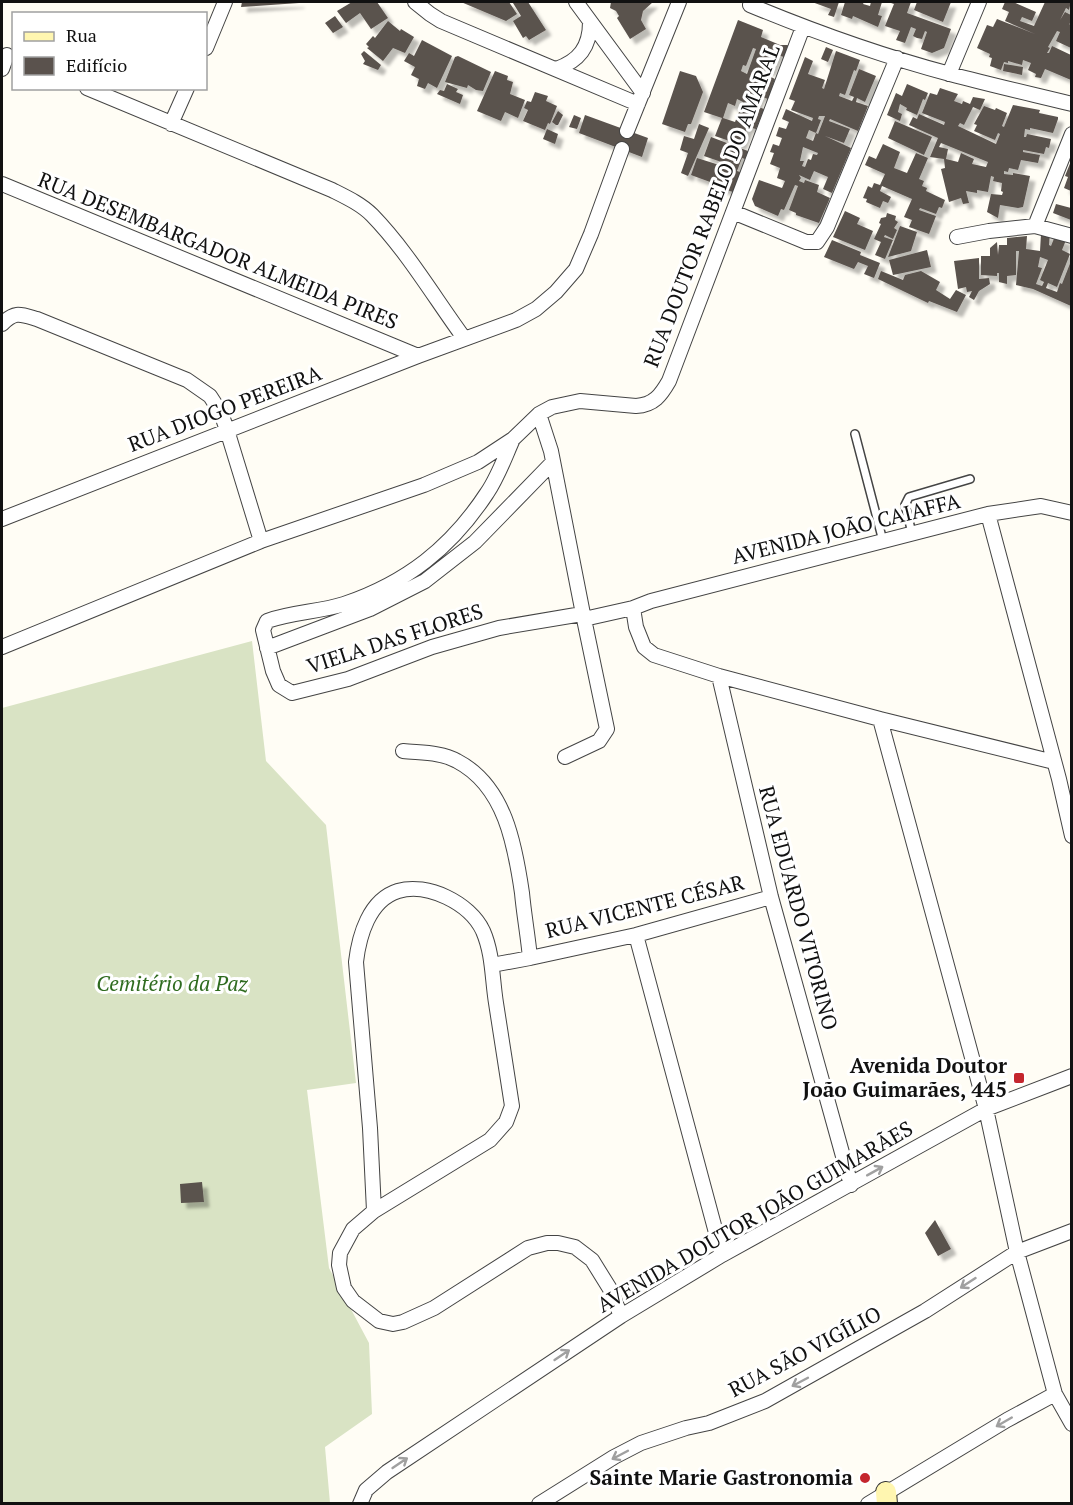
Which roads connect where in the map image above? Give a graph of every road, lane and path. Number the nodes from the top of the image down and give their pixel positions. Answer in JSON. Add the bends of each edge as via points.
{"nodes":[{"id":1,"x":225,"y":2,"type":"edge"},
{"id":2,"x":415,"y":2,"type":"edge"},
{"id":3,"x":576,"y":2,"type":"edge"},
{"id":4,"x":679,"y":2,"type":"edge"},
{"id":5,"x":979,"y":2,"type":"edge"},
{"id":6,"x":750,"y":5,"type":"dead end"},
{"id":7,"x":590,"y":22,"type":"junction"},
{"id":8,"x":803,"y":27,"type":"junction"},
{"id":9,"x":207,"y":46,"type":"edge"},
{"id":10,"x":7,"y":55,"type":"edge"},
{"id":11,"x":897,"y":58,"type":"junction"},
{"id":12,"x":2,"y":69,"type":"edge"},
{"id":13,"x":556,"y":69,"type":"junction"},
{"id":14,"x":949,"y":74,"type":"junction"},
{"id":15,"x":92,"y":90,"type":"edge"},
{"id":16,"x":186,"y":90,"type":"edge"},
{"id":17,"x":640,"y":99,"type":"junction"},
{"id":18,"x":1071,"y":104,"type":"edge"},
{"id":19,"x":171,"y":124,"type":"junction"},
{"id":20,"x":627,"y":131,"type":"dead end"},
{"id":21,"x":1071,"y":134,"type":"edge"},
{"id":22,"x":621,"y":149,"type":"dead end"},
{"id":23,"x":2,"y":184,"type":"edge"},
{"id":24,"x":733,"y":212,"type":"junction"},
{"id":25,"x":1035,"y":226,"type":"junction"},
{"id":26,"x":957,"y":237,"type":"dead end"},
{"id":27,"x":1071,"y":237,"type":"edge"},
{"id":28,"x":2,"y":324,"type":"edge"},
{"id":29,"x":464,"y":338,"type":"junction"},
{"id":30,"x":418,"y":356,"type":"junction"},
{"id":31,"x":539,"y":414,"type":"junction"},
{"id":32,"x":227,"y":430,"type":"junction"},
{"id":33,"x":855,"y":434,"type":"dead end"},
{"id":34,"x":513,"y":439,"type":"junction"},
{"id":35,"x":553,"y":462,"type":"junction"},
{"id":36,"x":970,"y":479,"type":"dead end"},
{"id":37,"x":1071,"y":513,"type":"edge"},
{"id":38,"x":988,"y":514,"type":"junction"},
{"id":39,"x":2,"y":519,"type":"edge"},
{"id":40,"x":912,"y":534,"type":"junction"},
{"id":41,"x":261,"y":541,"type":"junction"},
{"id":42,"x":883,"y":541,"type":"junction"},
{"id":43,"x":633,"y":608,"type":"junction"},
{"id":44,"x":583,"y":617,"type":"junction"},
{"id":45,"x":2,"y":647,"type":"edge"},
{"id":46,"x":267,"y":648,"type":"junction"},
{"id":47,"x":718,"y":676,"type":"junction"},
{"id":48,"x":880,"y":719,"type":"junction"},
{"id":49,"x":403,"y":751,"type":"dead end"},
{"id":50,"x":565,"y":757,"type":"dead end"},
{"id":51,"x":1054,"y":762,"type":"junction"},
{"id":52,"x":1071,"y":836,"type":"edge"},
{"id":53,"x":771,"y":897,"type":"junction"},
{"id":54,"x":636,"y":935,"type":"junction"},
{"id":55,"x":530,"y":958,"type":"junction"},
{"id":56,"x":492,"y":965,"type":"junction"},
{"id":57,"x":1071,"y":1076,"type":"edge"},
{"id":58,"x":986,"y":1108,"type":"junction"},
{"id":59,"x":850,"y":1185,"type":"junction"},
{"id":60,"x":374,"y":1211,"type":"junction"},
{"id":61,"x":1071,"y":1231,"type":"edge"},
{"id":62,"x":1017,"y":1252,"type":"junction"},
{"id":63,"x":722,"y":1255,"type":"junction"},
{"id":64,"x":621,"y":1316,"type":"junction"},
{"id":65,"x":1055,"y":1394,"type":"junction"},
{"id":66,"x":1071,"y":1424,"type":"edge"},
{"id":67,"x":887,"y":1498,"type":"edge"},
{"id":68,"x":360,"y":1503,"type":"edge"},
{"id":69,"x":539,"y":1503,"type":"edge"},
{"id":70,"x":868,"y":1503,"type":"edge"}],
"edges":[{"from":1,"to":9,"type":"street"},
{"from":2,"to":13,"type":"street","via":[[441,21]]},
{"from":3,"to":7,"type":"street"},
{"from":4,"to":17,"type":"street"},
{"from":5,"to":14,"type":"street"},
{"from":6,"to":8,"type":"street"},
{"from":7,"to":13,"type":"street","via":[[584,51],[568,65]]},
{"from":7,"to":17,"type":"street"},
{"from":8,"to":11,"type":"street"},
{"from":8,"to":24,"type":"street","name":"RUA DOUTOR RABELO DO AMARAL"},
{"from":10,"to":12,"type":"street"},
{"from":11,"to":14,"type":"street"},
{"from":11,"to":24,"type":"street","via":[[824,234],[817,242],[806,242]]},
{"from":13,"to":17,"type":"street"},
{"from":14,"to":18,"type":"street"},
{"from":15,"to":19,"type":"street"},
{"from":16,"to":19,"type":"street"},
{"from":17,"to":20,"type":"street"},
{"from":19,"to":29,"type":"street","via":[[332,190],[371,214]]},
{"from":21,"to":25,"type":"street"},
{"from":22,"to":29,"type":"street","name":"RUA DIOGO PEREIRA","via":[[576,269],[536,309]]},
{"from":23,"to":30,"type":"street","name":"RUA DESEMBARGADOR ALMEIDA PIRES"},
{"from":24,"to":31,"type":"street","name":"RUA DOUTOR RABELO DO AMARAL","via":[[669,381],[658,398],[636,406],[580,400]]},
{"from":25,"to":26,"type":"street"},
{"from":25,"to":27,"type":"street"},
{"from":28,"to":32,"type":"street","via":[[10,315],[37,319],[187,380],[210,396]]},
{"from":29,"to":30,"type":"street","name":"RUA DIOGO PEREIRA"},
{"from":30,"to":32,"type":"street","name":"RUA DIOGO PEREIRA"},
{"from":31,"to":34,"type":"street","name":"RUA DOUTOR RABELO DO AMARAL"},
{"from":31,"to":35,"type":"street"},
{"from":32,"to":39,"type":"street","name":"RUA DIOGO PEREIRA"},
{"from":32,"to":41,"type":"street"},
{"from":33,"to":42,"type":"lane"},
{"from":34,"to":41,"type":"street","name":"RUA DOUTOR RABELO DO AMARAL","via":[[478,462],[424,484]]},
{"from":34,"to":46,"type":"street","via":[[488,492],[453,538],[432,557],[390,584],[341,605],[267,621],[263,630]]},
{"from":35,"to":44,"type":"street"},
{"from":35,"to":46,"type":"street","via":[[475,542],[425,581],[370,609]]},
{"from":36,"to":40,"type":"lane","via":[[909,496],[905,505]]},
{"from":37,"to":38,"type":"street","name":"AVENIDA JOÃO CAIAFFA","via":[[1041,506]]},
{"from":38,"to":40,"type":"street","name":"AVENIDA JOÃO CAIAFFA"},
{"from":38,"to":51,"type":"street"},
{"from":40,"to":42,"type":"street","name":"AVENIDA JOÃO CAIAFFA"},
{"from":41,"to":45,"type":"street","name":"RUA DOUTOR RABELO DO AMARAL"},
{"from":42,"to":43,"type":"street","name":"AVENIDA JOÃO CAIAFFA"},
{"from":43,"to":44,"type":"street","name":"AVENIDA JOÃO CAIAFFA"},
{"from":43,"to":47,"type":"street","via":[[649,652]]},
{"from":44,"to":46,"type":"street","name":"VIELA DAS FLORES","via":[[499,628],[432,647],[348,679],[292,693],[276,680]]},
{"from":44,"to":50,"type":"street","via":[[607,729],[599,741]]},
{"from":47,"to":48,"type":"street"},
{"from":47,"to":53,"type":"street","name":"RUA EDUARDO VITORINO"},
{"from":48,"to":51,"type":"street"},
{"from":48,"to":58,"type":"street"},
{"from":49,"to":55,"type":"street","via":[[458,761],[495,798],[513,839]]},
{"from":51,"to":52,"type":"street"},
{"from":53,"to":54,"type":"street","name":"RUA VICENTE CÉSAR"},
{"from":53,"to":59,"type":"street","name":"RUA EDUARDO VITORINO"},
{"from":54,"to":55,"type":"street","name":"RUA VICENTE CÉSAR"},
{"from":54,"to":63,"type":"street"},
{"from":55,"to":56,"type":"street","name":"RUA VICENTE CÉSAR"},
{"from":56,"to":60,"type":"street","via":[[512,1106],[506,1122],[490,1140]]},
{"from":56,"to":60,"type":"street","via":[[483,930],[475,919],[438,894],[398,891],[382,899],[362,931],[356,962]]},
{"from":57,"to":58,"type":"street","name":"AVENIDA DOUTOR JOÃO GUIMARÃES"},
{"from":59,"to":58,"type":"street","name":"AVENIDA DOUTOR JOÃO GUIMARÃES","one_way":true},
{"from":58,"to":62,"type":"street"},
{"from":59,"to":63,"type":"street","name":"AVENIDA DOUTOR JOÃO GUIMARÃES"},
{"from":60,"to":64,"type":"street","via":[[353,1229],[340,1253],[339,1265],[344,1288],[353,1301],[379,1321],[403,1322],[434,1308],[528,1248],[548,1243],[575,1247],[592,1260]]},
{"from":61,"to":62,"type":"street","name":"RUA SÃO VIGÍLIO"},
{"from":62,"to":65,"type":"street"},
{"from":62,"to":69,"type":"street","name":"RUA SÃO VIGÍLIO","one_way":true,"via":[[925,1311],[765,1401],[641,1443]]},
{"from":63,"to":64,"type":"street","name":"AVENIDA DOUTOR JOÃO GUIMARÃES"},
{"from":68,"to":64,"type":"street","name":"AVENIDA DOUTOR JOÃO GUIMARÃES","one_way":true,"via":[[366,1490],[387,1472]]},
{"from":65,"to":66,"type":"street"},
{"from":65,"to":67,"type":"street","one_way":true,"via":[[1007,1420]]},
{"from":67,"to":70,"type":"street"}]}
